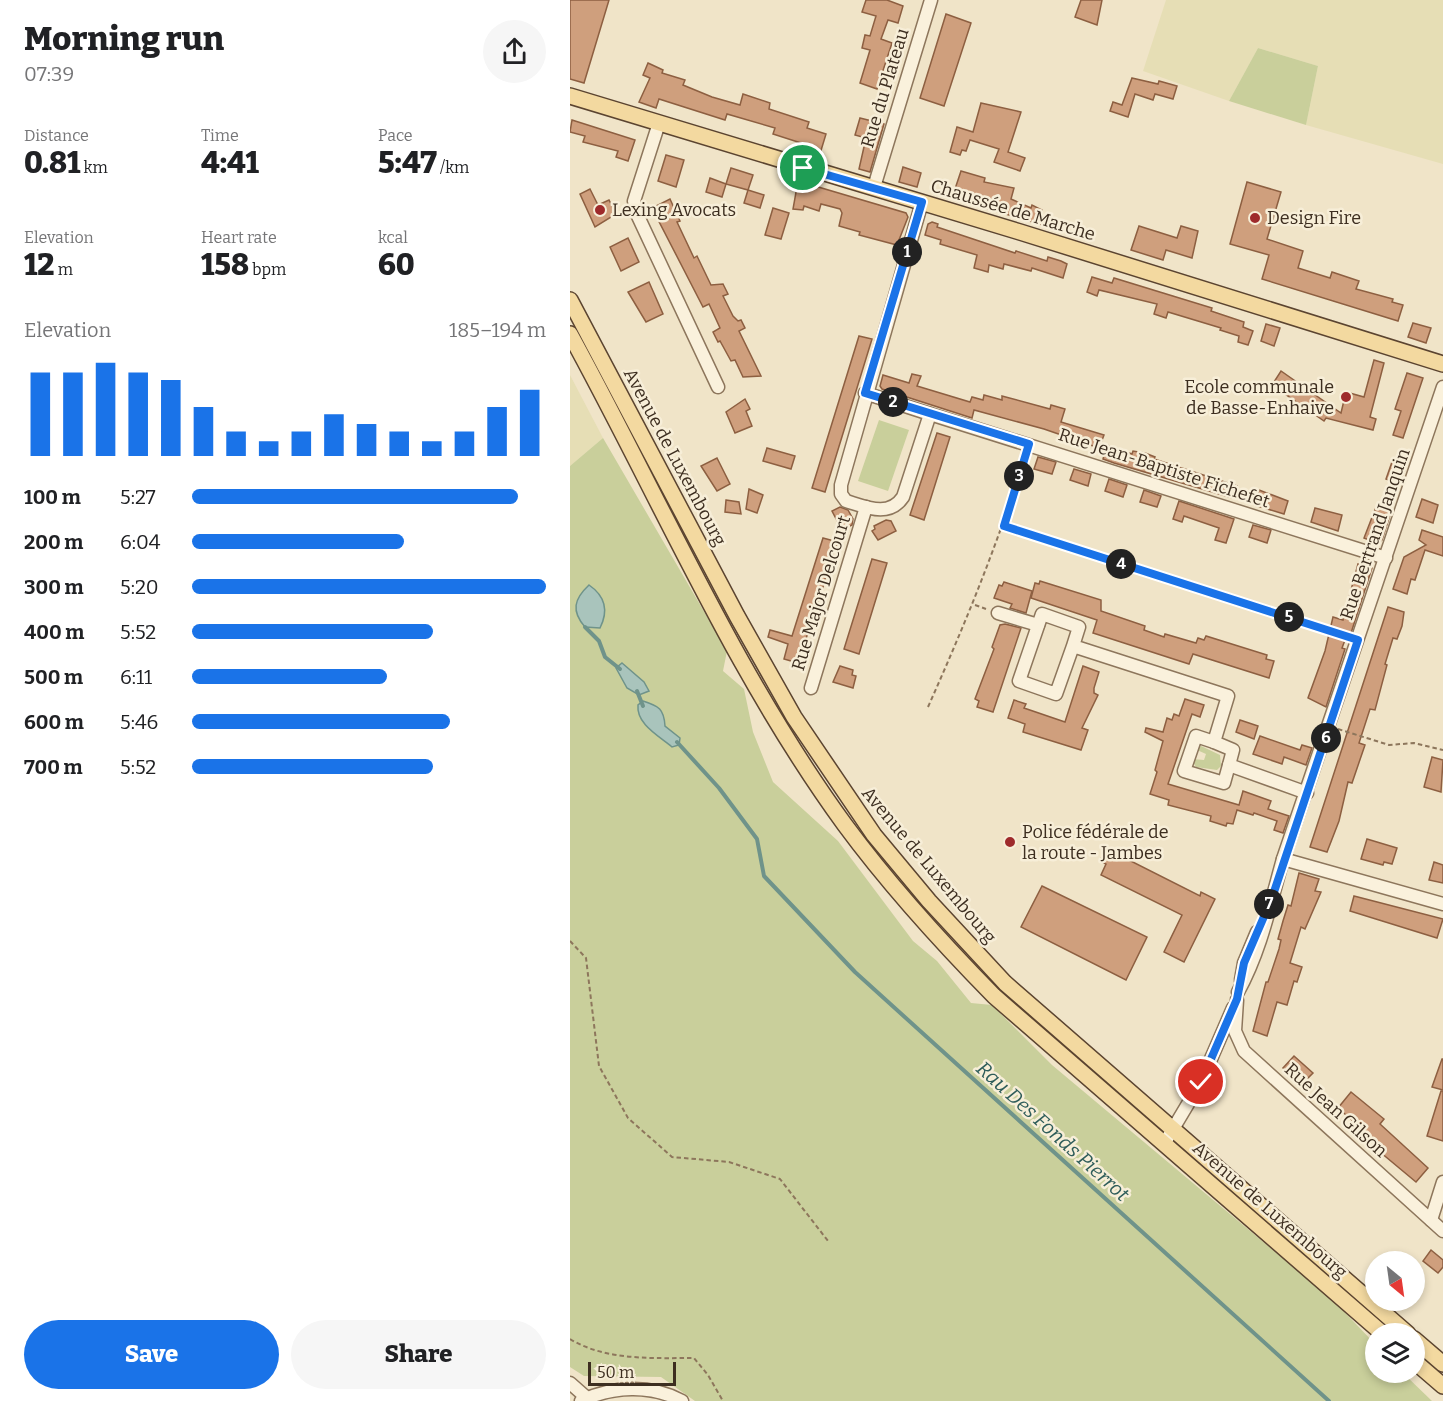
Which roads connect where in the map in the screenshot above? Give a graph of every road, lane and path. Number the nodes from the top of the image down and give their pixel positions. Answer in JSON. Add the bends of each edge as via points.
{"nodes":[{"id":1,"x":931,"y":0,"type":"edge"},
{"id":2,"x":570,"y":96,"type":"edge"},
{"id":3,"x":659,"y":123,"type":"junction"},
{"id":4,"x":874,"y":187,"type":"junction"},
{"id":5,"x":922,"y":202,"type":"junction"},
{"id":6,"x":570,"y":300,"type":"edge"},
{"id":7,"x":570,"y":334,"type":"edge"},
{"id":8,"x":1443,"y":364,"type":"edge"},
{"id":9,"x":718,"y":387,"type":"dead end"},
{"id":10,"x":1443,"y":387,"type":"edge"},
{"id":11,"x":865,"y":393,"type":"junction"},
{"id":12,"x":930,"y":414,"type":"junction"},
{"id":13,"x":1029,"y":444,"type":"junction"},
{"id":14,"x":866,"y":507,"type":"junction"},
{"id":15,"x":1004,"y":526,"type":"junction"},
{"id":16,"x":1386,"y":558,"type":"junction"},
{"id":17,"x":974,"y":605,"type":"junction"},
{"id":18,"x":998,"y":613,"type":"joint"},
{"id":19,"x":1038,"y":625,"type":"junction"},
{"id":20,"x":1358,"y":640,"type":"junction"},
{"id":21,"x":1073,"y":646,"type":"junction"},
{"id":22,"x":811,"y":688,"type":"dead end"},
{"id":23,"x":928,"y":707,"type":"dead end"},
{"id":24,"x":1330,"y":726,"type":"junction"},
{"id":25,"x":1214,"y":742,"type":"junction"},
{"id":26,"x":1443,"y":750,"type":"edge"},
{"id":27,"x":1229,"y":765,"type":"junction"},
{"id":28,"x":1307,"y":793,"type":"junction"},
{"id":29,"x":1283,"y":859,"type":"junction"},
{"id":30,"x":1443,"y":904,"type":"edge"},
{"id":31,"x":570,"y":941,"type":"edge"},
{"id":32,"x":1238,"y":996,"type":"junction"},
{"id":33,"x":1173,"y":1130,"type":"junction"},
{"id":34,"x":1164,"y":1144,"type":"junction"},
{"id":35,"x":1443,"y":1182,"type":"edge"},
{"id":36,"x":1431,"y":1220,"type":"junction"},
{"id":37,"x":1443,"y":1231,"type":"edge"},
{"id":38,"x":828,"y":1241,"type":"dead end"},
{"id":39,"x":1370,"y":1323,"type":"edge"},
{"id":40,"x":1395,"y":1323,"type":"edge"},
{"id":41,"x":570,"y":1339,"type":"edge"},
{"id":42,"x":1425,"y":1348,"type":"edge"},
{"id":43,"x":1443,"y":1364,"type":"edge"},
{"id":44,"x":1425,"y":1370,"type":"edge"},
{"id":45,"x":570,"y":1383,"type":"edge"},
{"id":46,"x":1443,"y":1386,"type":"edge"},
{"id":47,"x":584,"y":1400,"type":"edge"},
{"id":48,"x":682,"y":1401,"type":"edge"},
{"id":49,"x":723,"y":1401,"type":"edge"}],
"edges":[{"from":1,"to":4,"type":"street","name":"Rue du Plateau"},
{"from":2,"to":3,"type":"main road","name":"Chaussée de Marche"},
{"from":3,"to":4,"type":"main road","name":"Chaussée de Marche"},
{"from":3,"to":9,"type":"street","via":[[634,201],[636,212]]},
{"from":4,"to":5,"type":"main road","name":"Chaussée de Marche"},
{"from":5,"to":8,"type":"main road","name":"Chaussée de Marche"},
{"from":5,"to":11,"type":"street"},
{"from":6,"to":33,"type":"main road","name":"Avenue de Luxembourg","via":[[737,616],[794,717],[858,813],[929,901],[1005,983]]},
{"from":7,"to":34,"type":"main road","name":"Avenue de Luxembourg","via":[[723,624],[782,729],[844,824],[916,913],[994,996]]},
{"from":10,"to":16,"type":"street","name":"Rue Bertrand Janquin"},
{"from":11,"to":12,"type":"street","name":"Rue Jean-Baptiste Fichefet"},
{"from":11,"to":14,"type":"street","via":[[841,490],[846,501]]},
{"from":12,"to":13,"type":"street","name":"Rue Jean-Baptiste Fichefet"},
{"from":12,"to":14,"type":"street","via":[[899,502],[887,509]]},
{"from":13,"to":15,"type":"path"},
{"from":13,"to":16,"type":"street","name":"Rue Jean-Baptiste Fichefet"},
{"from":14,"to":22,"type":"street","name":"Rue Major Delcourt"},
{"from":15,"to":17,"type":"path"},
{"from":15,"to":20,"type":"path"},
{"from":16,"to":20,"type":"street","name":"Rue Bertrand Janquin"},
{"from":17,"to":18,"type":"path"},
{"from":17,"to":23,"type":"path"},
{"from":18,"to":19,"type":"street"},
{"from":19,"to":21,"type":"street","via":[[1042,614],[1079,627]]},
{"from":19,"to":21,"type":"street","via":[[1019,681],[1056,694]]},
{"from":20,"to":24,"type":"street","name":"Rue Bertrand Janquin"},
{"from":21,"to":25,"type":"street","via":[[1228,696]]},
{"from":24,"to":26,"type":"path","via":[[1389,745],[1414,743]]},
{"from":24,"to":28,"type":"street","name":"Rue Bertrand Janquin"},
{"from":25,"to":27,"type":"street","via":[[1233,750]]},
{"from":25,"to":27,"type":"street","via":[[1196,736],[1184,771],[1224,783]]},
{"from":27,"to":28,"type":"street"},
{"from":28,"to":29,"type":"street","name":"Rue Bertrand Janquin"},
{"from":29,"to":30,"type":"street"},
{"from":29,"to":32,"type":"street","name":"Rue Bertrand Janquin","via":[[1272,898],[1244,963]]},
{"from":31,"to":38,"type":"path","via":[[586,958],[599,1066],[628,1118],[672,1157],[729,1162],[780,1179]]},
{"from":32,"to":33,"type":"street","name":"Rue Bertrand Janquin","via":[[1201,1082]]},
{"from":32,"to":36,"type":"street","name":"Rue Jean Gilson","via":[[1235,1031],[1244,1051]]},
{"from":33,"to":34,"type":"street","name":"Rue Bertrand Janquin"},
{"from":33,"to":40,"type":"main road","name":"Avenue de Luxembourg"},
{"from":34,"to":39,"type":"main road","name":"Avenue de Luxembourg"},
{"from":35,"to":36,"type":"street"},
{"from":36,"to":37,"type":"street","name":"Rue Jean Gilson"},
{"from":41,"to":49,"type":"path","via":[[606,1355],[694,1358]]},
{"from":42,"to":43,"type":"main road"},
{"from":44,"to":46,"type":"main road"},
{"from":45,"to":47,"type":"street"},
{"from":47,"to":48,"type":"street","via":[[635,1387]]}]}
